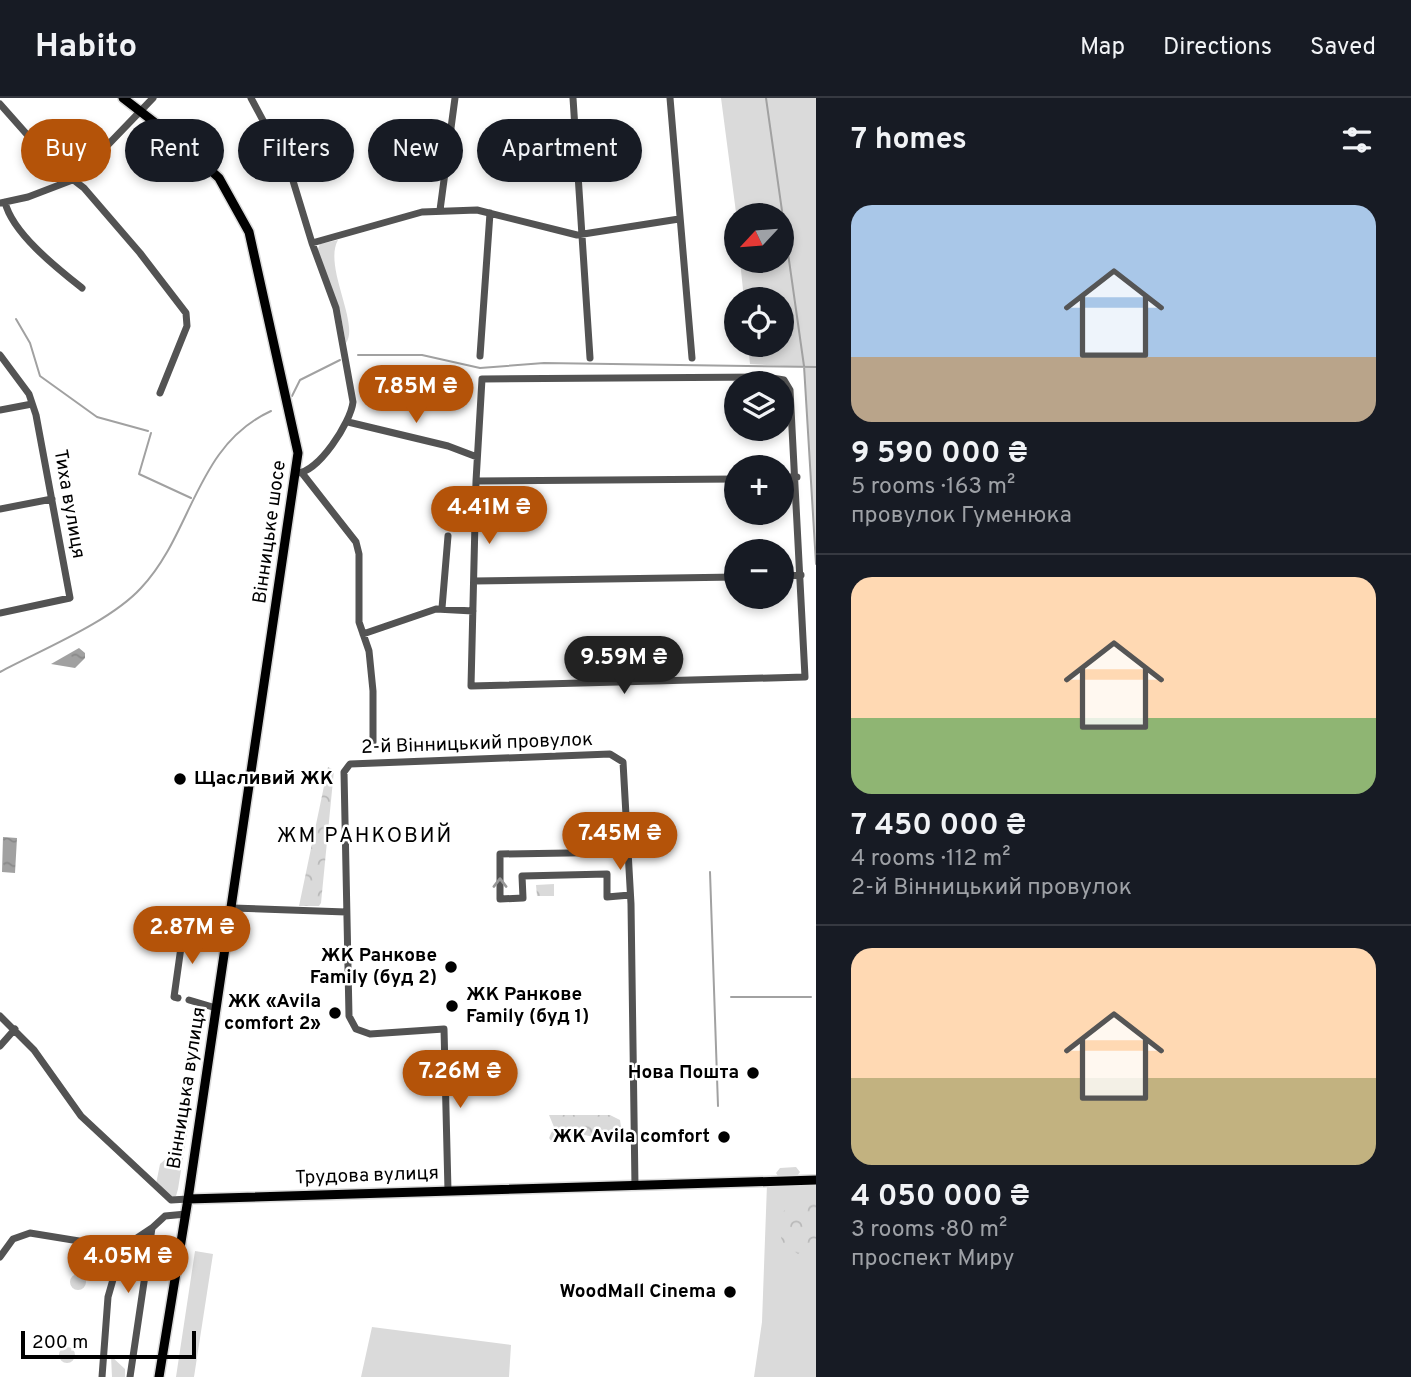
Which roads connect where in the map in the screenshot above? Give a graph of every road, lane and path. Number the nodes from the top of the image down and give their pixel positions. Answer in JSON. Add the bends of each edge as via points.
{"nodes":[{"id":1,"x":123,"y":98,"type":"edge"},
{"id":2,"x":153,"y":98,"type":"edge"},
{"id":3,"x":251,"y":98,"type":"edge"},
{"id":4,"x":455,"y":98,"type":"edge"},
{"id":5,"x":573,"y":98,"type":"edge"},
{"id":6,"x":670,"y":98,"type":"edge"},
{"id":7,"x":0,"y":104,"type":"edge"},
{"id":8,"x":140,"y":110,"type":"junction"},
{"id":9,"x":21,"y":128,"type":"edge"},
{"id":10,"x":111,"y":141,"type":"edge"},
{"id":11,"x":67,"y":182,"type":"edge"},
{"id":12,"x":78,"y":182,"type":"edge"},
{"id":13,"x":2,"y":202,"type":"edge"},
{"id":14,"x":440,"y":210,"type":"junction"},
{"id":15,"x":490,"y":213,"type":"junction"},
{"id":16,"x":679,"y":219,"type":"junction"},
{"id":17,"x":580,"y":234,"type":"junction"},
{"id":18,"x":312,"y":243,"type":"junction"},
{"id":19,"x":82,"y":288,"type":"dead end"},
{"id":20,"x":0,"y":355,"type":"edge"},
{"id":21,"x":480,"y":356,"type":"dead end"},
{"id":22,"x":590,"y":358,"type":"dead end"},
{"id":23,"x":692,"y":358,"type":"dead end"},
{"id":24,"x":160,"y":393,"type":"dead end"},
{"id":25,"x":32,"y":404,"type":"junction"},
{"id":26,"x":0,"y":410,"type":"edge"},
{"id":27,"x":348,"y":422,"type":"junction"},
{"id":28,"x":477,"y":457,"type":"junction"},
{"id":29,"x":300,"y":473,"type":"junction"},
{"id":30,"x":796,"y":477,"type":"joint"},
{"id":31,"x":724,"y":479,"type":"edge"},
{"id":32,"x":476,"y":481,"type":"junction"},
{"id":33,"x":51,"y":499,"type":"junction"},
{"id":34,"x":0,"y":509,"type":"edge"},
{"id":35,"x":448,"y":536,"type":"dead end"},
{"id":36,"x":794,"y":575,"type":"edge"},
{"id":37,"x":801,"y":575,"type":"junction"},
{"id":38,"x":724,"y":577,"type":"edge"},
{"id":39,"x":474,"y":581,"type":"junction"},
{"id":40,"x":442,"y":608,"type":"junction"},
{"id":41,"x":473,"y":611,"type":"junction"},
{"id":42,"x":0,"y":612,"type":"edge"},
{"id":43,"x":363,"y":635,"type":"junction"},
{"id":44,"x":373,"y":742,"type":"dead end"},
{"id":45,"x":629,"y":852,"type":"junction"},
{"id":46,"x":631,"y":895,"type":"junction"},
{"id":47,"x":232,"y":908,"type":"junction"},
{"id":48,"x":346,"y":912,"type":"junction"},
{"id":49,"x":182,"y":940,"type":"dead end"},
{"id":50,"x":220,"y":983,"type":"joint"},
{"id":51,"x":178,"y":998,"type":"dead end"},
{"id":52,"x":189,"y":1000,"type":"dead end"},
{"id":53,"x":216,"y":1009,"type":"junction"},
{"id":54,"x":0,"y":1016,"type":"edge"},
{"id":55,"x":15,"y":1029,"type":"junction"},
{"id":56,"x":0,"y":1046,"type":"edge"},
{"id":57,"x":816,"y":1180,"type":"edge"},
{"id":58,"x":635,"y":1186,"type":"junction"},
{"id":59,"x":448,"y":1191,"type":"junction"},
{"id":60,"x":188,"y":1199,"type":"junction"},
{"id":61,"x":186,"y":1214,"type":"junction"},
{"id":62,"x":154,"y":1226,"type":"junction"},
{"id":63,"x":122,"y":1248,"type":"junction"},
{"id":64,"x":0,"y":1257,"type":"edge"},
{"id":65,"x":102,"y":1377,"type":"edge"},
{"id":66,"x":130,"y":1377,"type":"edge"},
{"id":67,"x":159,"y":1377,"type":"edge"}],
"edges":[{"from":1,"to":8,"type":"main road","name":"Вінницьке шосе"},
{"from":2,"to":8,"type":"street"},
{"from":3,"to":18,"type":"street","via":[[290,171]]},
{"from":4,"to":14,"type":"street"},
{"from":5,"to":17,"type":"street"},
{"from":6,"to":16,"type":"street"},
{"from":7,"to":9,"type":"street"},
{"from":8,"to":10,"type":"street"},
{"from":8,"to":29,"type":"main road","name":"Вінницьке шосе","via":[[219,178],[249,232],[295,432]]},
{"from":11,"to":13,"type":"street"},
{"from":12,"to":24,"type":"street","via":[[186,313],[187,326]]},
{"from":13,"to":19,"type":"street","via":[[30,240]]},
{"from":14,"to":15,"type":"street"},
{"from":14,"to":18,"type":"street"},
{"from":15,"to":17,"type":"street","via":[[547,230]]},
{"from":15,"to":21,"type":"street"},
{"from":16,"to":17,"type":"street"},
{"from":16,"to":23,"type":"street"},
{"from":17,"to":22,"type":"street"},
{"from":18,"to":27,"type":"street","via":[[336,308],[353,402]]},
{"from":20,"to":25,"type":"street","name":"Тиха вулиця"},
{"from":25,"to":26,"type":"street"},
{"from":25,"to":33,"type":"street","name":"Тиха вулиця"},
{"from":27,"to":28,"type":"street"},
{"from":27,"to":29,"type":"street"},
{"from":28,"to":30,"type":"street","via":[[482,379],[766,377],[784,380],[790,390]]},
{"from":28,"to":32,"type":"street"},
{"from":29,"to":43,"type":"street","via":[[356,542]]},
{"from":29,"to":47,"type":"main road","name":"Вінницьке шосе"},
{"from":30,"to":37,"type":"street"},
{"from":31,"to":32,"type":"street"},
{"from":32,"to":39,"type":"street"},
{"from":33,"to":34,"type":"street"},
{"from":33,"to":42,"type":"street","name":"Тиха вулиця","via":[[70,598]]},
{"from":35,"to":40,"type":"street"},
{"from":36,"to":37,"type":"street"},
{"from":37,"to":41,"type":"street","via":[[805,677],[471,686]]},
{"from":38,"to":39,"type":"street"},
{"from":39,"to":41,"type":"street"},
{"from":40,"to":41,"type":"street"},
{"from":40,"to":43,"type":"street"},
{"from":43,"to":44,"type":"street","via":[[373,691]]},
{"from":45,"to":46,"type":"street","name":"2-й Вінницький провулок"},
{"from":46,"to":45,"type":"street","one_way":true,"via":[[607,897],[607,874],[522,876],[523,898],[500,898],[500,854]]},
{"from":45,"to":48,"type":"street","name":"2-й Вінницький провулок","via":[[626,771],[618,756],[350,764],[344,772]]},
{"from":46,"to":58,"type":"street","name":"2-й Вінницький провулок"},
{"from":47,"to":48,"type":"street"},
{"from":47,"to":50,"type":"main road","name":"Вінницьке шосе"},
{"from":48,"to":59,"type":"street","via":[[349,1016],[356,1029],[370,1034],[444,1029]]},
{"from":49,"to":51,"type":"street","via":[[174,997]]},
{"from":50,"to":53,"type":"main road","name":"Вінницька вулиця"},
{"from":52,"to":53,"type":"street"},
{"from":53,"to":60,"type":"main road","name":"Вінницька вулиця"},
{"from":54,"to":55,"type":"street","name":"Трудова вулиця"},
{"from":55,"to":56,"type":"street"},
{"from":55,"to":60,"type":"street","name":"Трудова вулиця","via":[[81,1116],[171,1200]]},
{"from":57,"to":58,"type":"main road","name":"Трудова вулиця"},
{"from":58,"to":59,"type":"main road","name":"Трудова вулиця"},
{"from":59,"to":60,"type":"main road","name":"Трудова вулиця"},
{"from":60,"to":61,"type":"main road","name":"Вінницька вулиця"},
{"from":61,"to":62,"type":"street","via":[[165,1216]]},
{"from":61,"to":67,"type":"main road","name":"Вінницька вулиця"},
{"from":62,"to":63,"type":"street"},
{"from":62,"to":66,"type":"street"},
{"from":63,"to":64,"type":"street","via":[[30,1233],[13,1239]]},
{"from":63,"to":65,"type":"street","via":[[108,1297]]}]}
